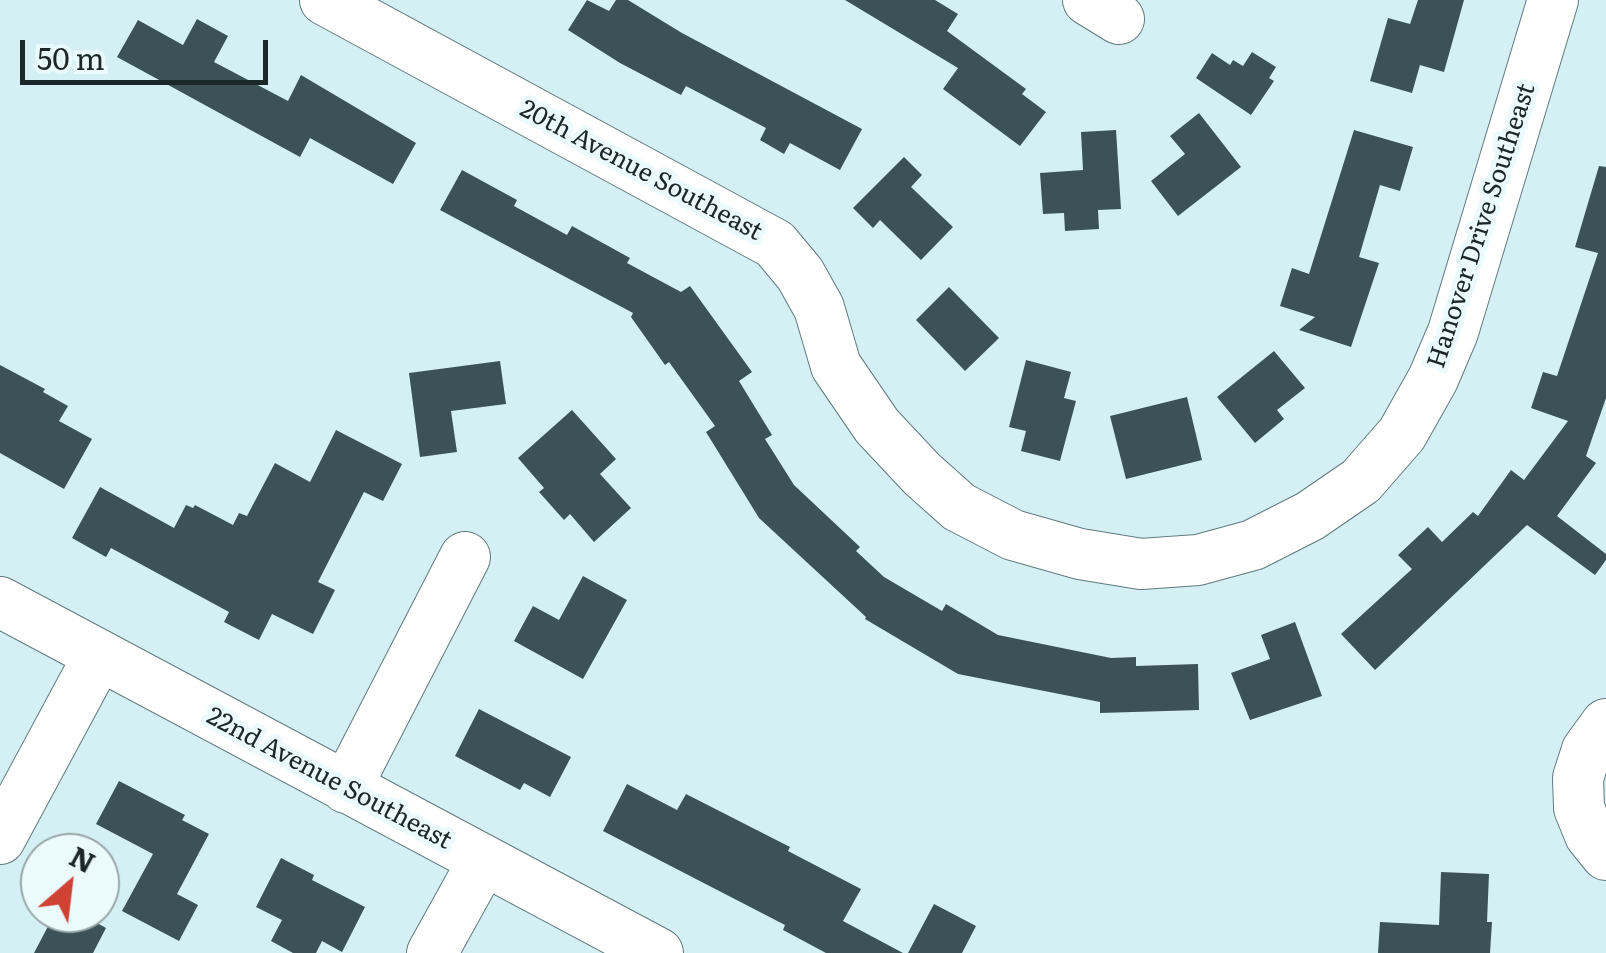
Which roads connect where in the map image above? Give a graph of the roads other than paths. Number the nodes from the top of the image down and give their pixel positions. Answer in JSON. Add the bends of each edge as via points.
{"nodes":[{"id":1,"x":325,"y":0,"type":"edge"},
{"id":2,"x":1553,"y":0,"type":"edge"},
{"id":3,"x":1013,"y":535,"type":"joint"},
{"id":4,"x":466,"y":557,"type":"dead end"},
{"id":5,"x":0,"y":602,"type":"edge"},
{"id":6,"x":99,"y":655,"type":"junction"},
{"id":7,"x":1606,"y":724,"type":"edge"},
{"id":8,"x":346,"y":788,"type":"junction"},
{"id":9,"x":0,"y":839,"type":"edge"},
{"id":10,"x":1606,"y":855,"type":"edge"},
{"id":11,"x":483,"y":861,"type":"junction"},
{"id":12,"x":432,"y":953,"type":"edge"},
{"id":13,"x":658,"y":953,"type":"edge"}],
"edges":[{"from":1,"to":3,"type":"street","name":"20th Avenue Southeast","via":[[775,244],[800,274],[819,308],[836,366],[877,426],[960,507]]},
{"from":2,"to":3,"type":"street","name":"Hanover Drive Southeast","via":[[1452,332],[1402,434],[1361,480],[1252,545],[1198,560],[1141,564]]},
{"from":4,"to":8,"type":"street"},
{"from":5,"to":6,"type":"street","name":"22nd Avenue Southeast"},
{"from":6,"to":8,"type":"street","name":"22nd Avenue Southeast"},
{"from":6,"to":9,"type":"street"},
{"from":7,"to":10,"type":"street","via":[[1586,750],[1578,778],[1579,808]]},
{"from":8,"to":11,"type":"street","name":"22nd Avenue Southeast"},
{"from":11,"to":12,"type":"street"},
{"from":11,"to":13,"type":"street","name":"22nd Avenue Southeast"}]}
